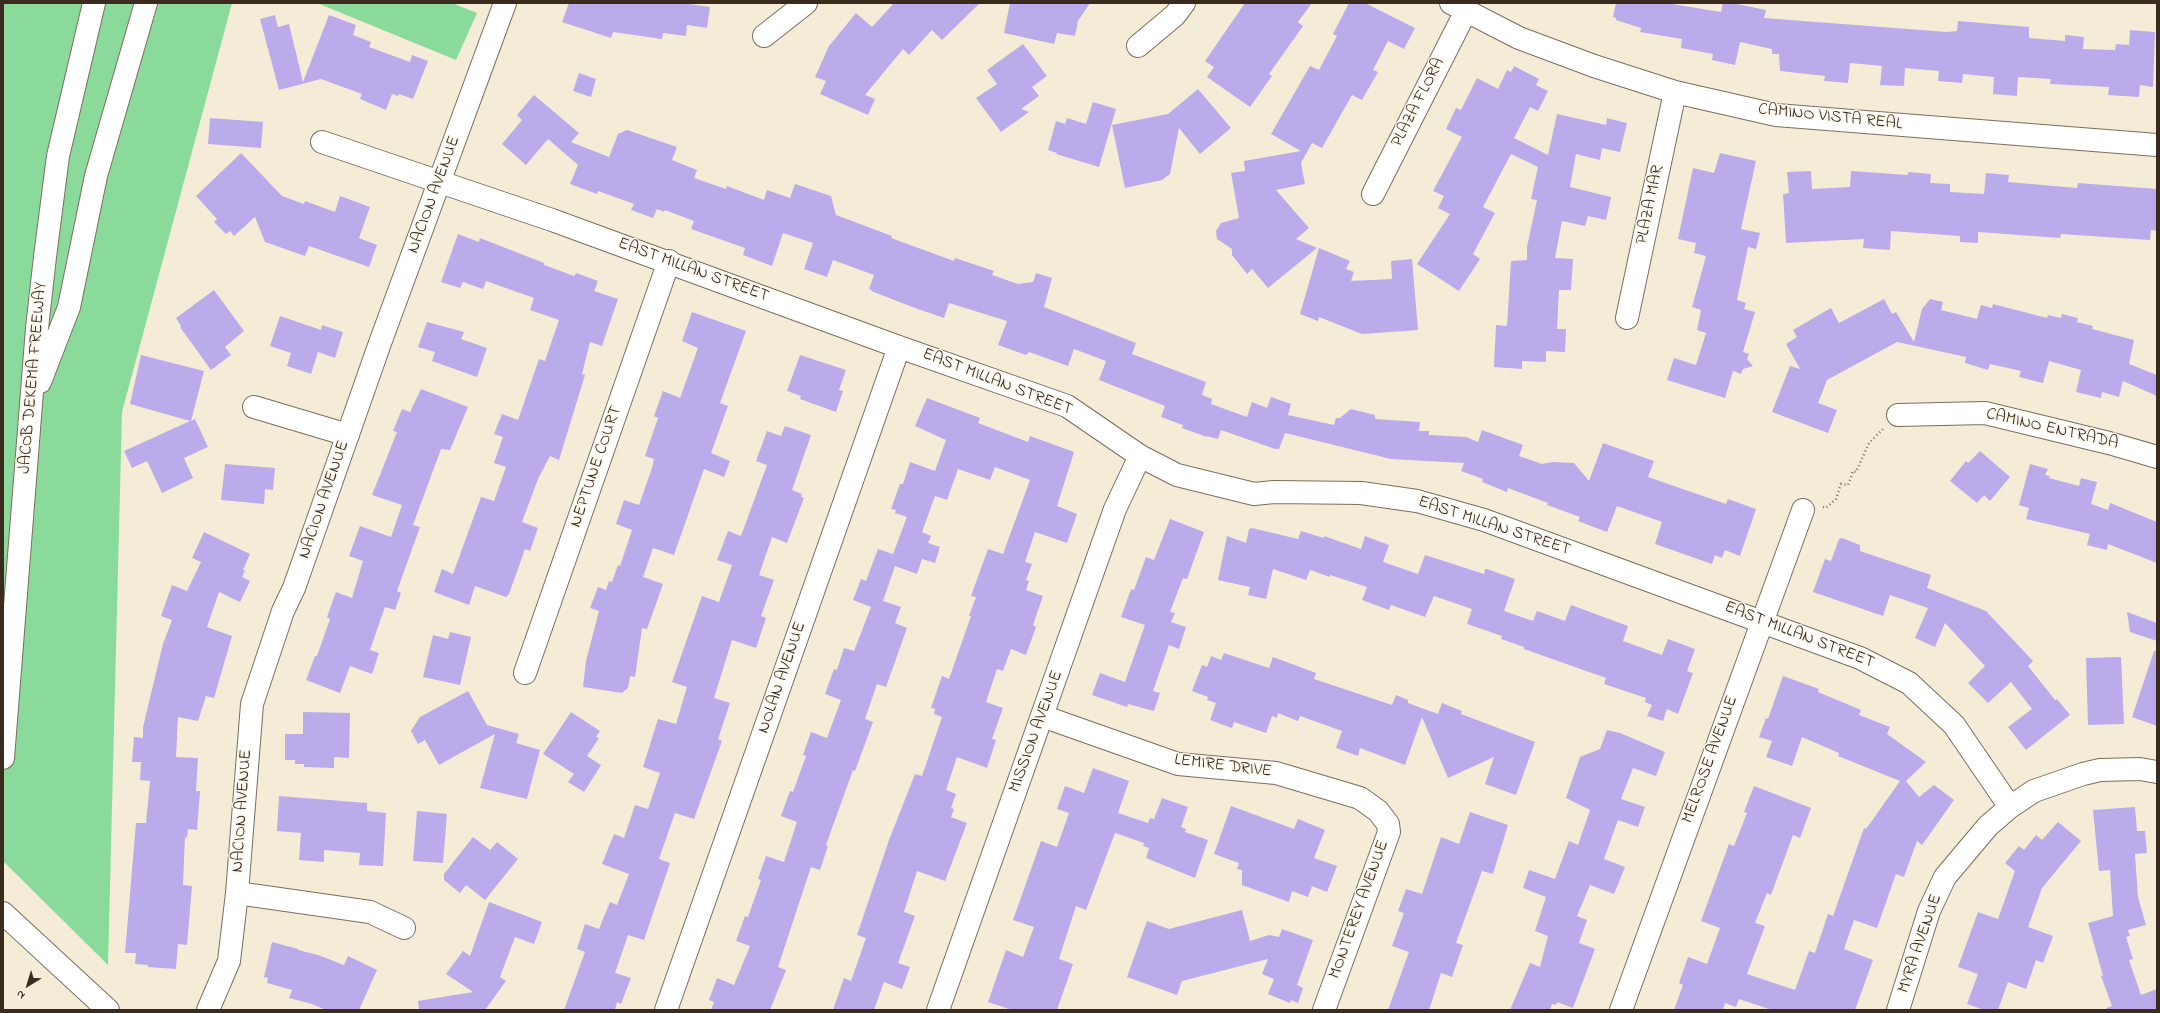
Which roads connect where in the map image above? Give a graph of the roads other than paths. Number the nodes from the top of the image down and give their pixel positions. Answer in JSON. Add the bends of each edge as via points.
{"nodes":[{"id":1,"x":94,"y":3,"type":"edge"},
{"id":2,"x":146,"y":3,"type":"edge"},
{"id":3,"x":505,"y":3,"type":"edge"},
{"id":4,"x":806,"y":3,"type":"edge"},
{"id":5,"x":1184,"y":3,"type":"edge"},
{"id":6,"x":1458,"y":7,"type":"edge"},
{"id":7,"x":764,"y":36,"type":"dead end"},
{"id":8,"x":1138,"y":46,"type":"dead end"},
{"id":9,"x":1675,"y":92,"type":"junction"},
{"id":10,"x":322,"y":142,"type":"dead end"},
{"id":11,"x":2157,"y":145,"type":"edge"},
{"id":12,"x":440,"y":182,"type":"junction"},
{"id":13,"x":1373,"y":194,"type":"dead end"},
{"id":14,"x":669,"y":261,"type":"junction"},
{"id":15,"x":1627,"y":318,"type":"dead end"},
{"id":16,"x":899,"y":347,"type":"junction"},
{"id":17,"x":32,"y":402,"type":"junction"},
{"id":18,"x":254,"y":407,"type":"dead end"},
{"id":19,"x":1898,"y":415,"type":"dead end"},
{"id":20,"x":348,"y":435,"type":"junction"},
{"id":21,"x":1140,"y":456,"type":"junction"},
{"id":22,"x":2157,"y":458,"type":"edge"},
{"id":23,"x":1803,"y":510,"type":"dead end"},
{"id":24,"x":1761,"y":620,"type":"junction"},
{"id":25,"x":525,"y":673,"type":"dead end"},
{"id":26,"x":1042,"y":716,"type":"junction"},
{"id":27,"x":3,"y":758,"type":"edge"},
{"id":28,"x":2157,"y":772,"type":"edge"},
{"id":29,"x":1360,"y":798,"type":"joint"},
{"id":30,"x":2010,"y":807,"type":"junction"},
{"id":31,"x":237,"y":893,"type":"junction"},
{"id":32,"x":3,"y":913,"type":"edge"},
{"id":33,"x":404,"y":928,"type":"dead end"},
{"id":34,"x":103,"y":1005,"type":"edge"},
{"id":35,"x":208,"y":1010,"type":"edge"},
{"id":36,"x":666,"y":1010,"type":"edge"},
{"id":37,"x":938,"y":1010,"type":"edge"},
{"id":38,"x":1324,"y":1010,"type":"edge"},
{"id":39,"x":1621,"y":1010,"type":"edge"},
{"id":40,"x":1898,"y":1010,"type":"edge"}],
"edges":[{"from":1,"to":17,"type":"main road","name":"JACOB DEKEMA FREEWAY","via":[[58,156],[37,328]]},
{"from":2,"to":17,"type":"main road","via":[[96,176],[69,307]]},
{"from":3,"to":12,"type":"main road","name":"NACION AVENUE"},
{"from":4,"to":7,"type":"main road"},
{"from":5,"to":8,"type":"main road","via":[[1175,15]]},
{"from":6,"to":9,"type":"main road","name":"CAMINO VISTA REAL","via":[[1519,38]]},
{"from":6,"to":13,"type":"main road","name":"PLAZA FLORA"},
{"from":9,"to":11,"type":"main road","name":"CAMINO VISTA REAL","via":[[1776,116]]},
{"from":9,"to":15,"type":"main road","name":"PLAZA MAR"},
{"from":10,"to":12,"type":"main road","name":"EAST MILLAN STREET"},
{"from":12,"to":14,"type":"main road","name":"EAST MILLAN STREET"},
{"from":12,"to":20,"type":"main road","name":"NACION AVENUE"},
{"from":14,"to":16,"type":"main road","name":"EAST MILLAN STREET"},
{"from":14,"to":25,"type":"main road","name":"NEPTUNE COURT"},
{"from":16,"to":21,"type":"main road","name":"EAST MILLAN STREET","via":[[1067,406]]},
{"from":16,"to":36,"type":"main road","name":"NOLAN AVENUE"},
{"from":17,"to":27,"type":"main road","name":"JACOB DEKEMA FREEWAY"},
{"from":18,"to":20,"type":"main road"},
{"from":19,"to":22,"type":"main road","name":"CAMINO ENTRADA","via":[[1985,413],[2109,443]]},
{"from":20,"to":31,"type":"main road","name":"NACION AVENUE","via":[[294,588],[283,611],[252,704]]},
{"from":21,"to":24,"type":"main road","name":"EAST MILLAN STREET","via":[[1177,474],[1254,494],[1361,493],[1417,501],[1484,520]]},
{"from":21,"to":26,"type":"main road","name":"MISSION AVENUE","via":[[1115,509]]},
{"from":23,"to":24,"type":"main road","name":"MELROSE AVENUE"},
{"from":24,"to":30,"type":"main road","name":"EAST MILLAN STREET","via":[[1860,658],[1909,683],[1954,725]]},
{"from":24,"to":39,"type":"main road","name":"MELROSE AVENUE"},
{"from":26,"to":29,"type":"main road","name":"LEMIRE DRIVE","via":[[1178,764],[1276,773]]},
{"from":26,"to":37,"type":"main road","name":"MISSION AVENUE"},
{"from":28,"to":30,"type":"main road","via":[[2140,769],[2094,771],[2034,791]]},
{"from":29,"to":38,"type":"main road","name":"MONTEREY AVENUE","via":[[1378,811],[1388,824],[1389,832]]},
{"from":30,"to":40,"type":"main road","name":"MYRA AVENUE","via":[[1988,826],[1946,878],[1929,911]]},
{"from":31,"to":33,"type":"main road","via":[[370,912]]},
{"from":31,"to":35,"type":"main road","name":"NACION AVENUE","via":[[229,961]]},
{"from":32,"to":34,"type":"main road"}]}
